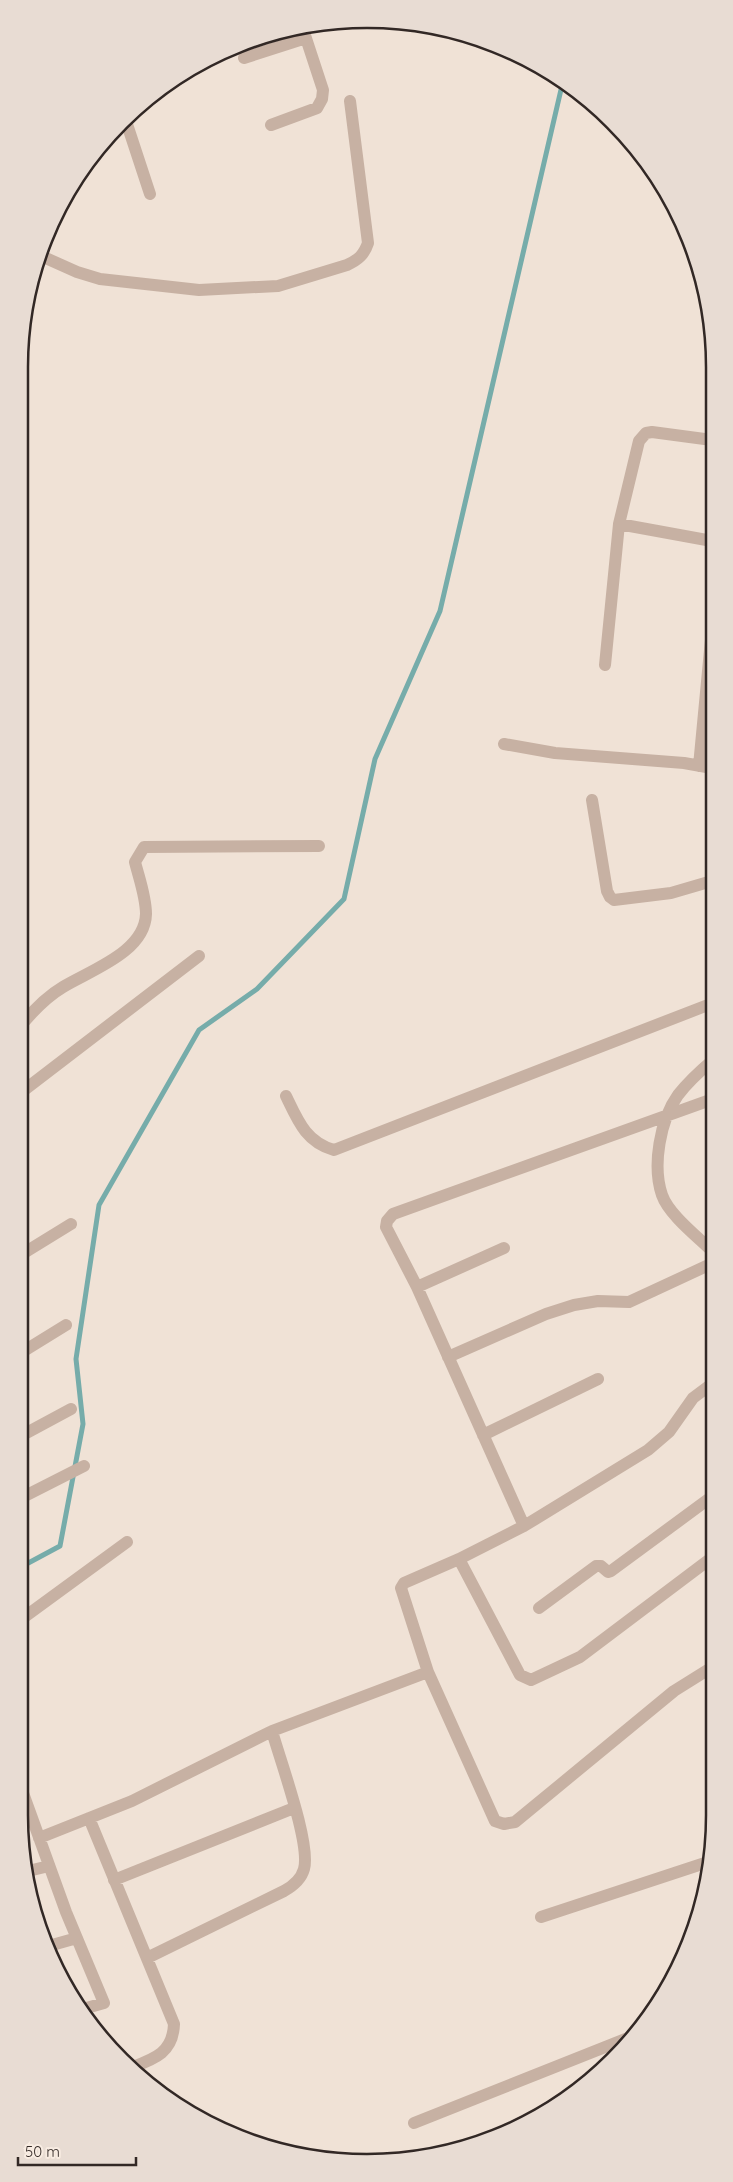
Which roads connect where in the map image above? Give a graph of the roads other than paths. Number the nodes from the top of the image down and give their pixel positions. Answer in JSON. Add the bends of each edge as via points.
{"nodes":[{"id":1,"x":304,"y":33,"type":"edge"},
{"id":2,"x":299,"y":34,"type":"edge"},
{"id":3,"x":244,"y":58,"type":"dead end"},
{"id":4,"x":350,"y":101,"type":"dead end"},
{"id":5,"x":271,"y":125,"type":"dead end"},
{"id":6,"x":128,"y":126,"type":"edge"},
{"id":7,"x":150,"y":194,"type":"dead end"},
{"id":8,"x":45,"y":258,"type":"edge"},
{"id":9,"x":706,"y":439,"type":"edge"},
{"id":10,"x":620,"y":524,"type":"junction"},
{"id":11,"x":706,"y":540,"type":"edge"},
{"id":12,"x":604,"y":666,"type":"dead end"},
{"id":13,"x":706,"y":692,"type":"edge"},
{"id":14,"x":504,"y":744,"type":"dead end"},
{"id":15,"x":699,"y":766,"type":"junction"},
{"id":16,"x":706,"y":767,"type":"edge"},
{"id":17,"x":592,"y":800,"type":"dead end"},
{"id":18,"x":319,"y":846,"type":"dead end"},
{"id":19,"x":706,"y":883,"type":"edge"},
{"id":20,"x":199,"y":956,"type":"dead end"},
{"id":21,"x":706,"y":1006,"type":"edge"},
{"id":22,"x":28,"y":1017,"type":"edge"},
{"id":23,"x":706,"y":1066,"type":"edge"},
{"id":24,"x":28,"y":1087,"type":"edge"},
{"id":25,"x":286,"y":1096,"type":"dead end"},
{"id":26,"x":706,"y":1102,"type":"edge"},
{"id":27,"x":668,"y":1115,"type":"junction"},
{"id":28,"x":71,"y":1224,"type":"dead end"},
{"id":29,"x":706,"y":1245,"type":"edge"},
{"id":30,"x":504,"y":1248,"type":"dead end"},
{"id":31,"x":28,"y":1250,"type":"edge"},
{"id":32,"x":706,"y":1266,"type":"edge"},
{"id":33,"x":417,"y":1287,"type":"junction"},
{"id":34,"x":66,"y":1325,"type":"dead end"},
{"id":35,"x":28,"y":1348,"type":"edge"},
{"id":36,"x":448,"y":1357,"type":"junction"},
{"id":37,"x":598,"y":1379,"type":"dead end"},
{"id":38,"x":706,"y":1388,"type":"edge"},
{"id":39,"x":71,"y":1409,"type":"dead end"},
{"id":40,"x":28,"y":1432,"type":"edge"},
{"id":41,"x":483,"y":1435,"type":"junction"},
{"id":42,"x":84,"y":1466,"type":"dead end"},
{"id":43,"x":28,"y":1494,"type":"edge"},
{"id":44,"x":706,"y":1501,"type":"edge"},
{"id":45,"x":524,"y":1526,"type":"junction"},
{"id":46,"x":127,"y":1542,"type":"dead end"},
{"id":47,"x":459,"y":1559,"type":"junction"},
{"id":48,"x":706,"y":1562,"type":"edge"},
{"id":49,"x":539,"y":1608,"type":"dead end"},
{"id":50,"x":28,"y":1614,"type":"edge"},
{"id":51,"x":706,"y":1671,"type":"edge"},
{"id":52,"x":428,"y":1672,"type":"junction"},
{"id":53,"x":272,"y":1731,"type":"junction"},
{"id":54,"x":294,"y":1808,"type":"junction"},
{"id":55,"x":28,"y":1811,"type":"edge"},
{"id":56,"x":89,"y":1818,"type":"junction"},
{"id":57,"x":39,"y":1838,"type":"junction"},
{"id":58,"x":702,"y":1864,"type":"edge"},
{"id":59,"x":49,"y":1866,"type":"junction"},
{"id":60,"x":32,"y":1870,"type":"edge"},
{"id":61,"x":114,"y":1880,"type":"junction"},
{"id":62,"x":541,"y":1917,"type":"dead end"},
{"id":63,"x":77,"y":1938,"type":"junction"},
{"id":64,"x":53,"y":1945,"type":"edge"},
{"id":65,"x":147,"y":1958,"type":"junction"},
{"id":66,"x":88,"y":2008,"type":"edge"},
{"id":67,"x":618,"y":2042,"type":"edge"},
{"id":68,"x":138,"y":2065,"type":"edge"},
{"id":69,"x":414,"y":2123,"type":"dead end"}],
"edges":[{"from":1,"to":5,"type":"street","via":[[323,90],[322,99],[317,108]]},
{"from":2,"to":3,"type":"street"},
{"from":4,"to":8,"type":"street","via":[[368,243],[365,252],[348,266],[278,286],[199,290],[100,279]]},
{"from":6,"to":7,"type":"street"},
{"from":9,"to":10,"type":"street","via":[[652,432],[642,436]]},
{"from":10,"to":11,"type":"street"},
{"from":10,"to":12,"type":"street"},
{"from":13,"to":15,"type":"street"},
{"from":14,"to":15,"type":"street","via":[[572,755]]},
{"from":15,"to":16,"type":"street"},
{"from":17,"to":19,"type":"street","via":[[607,891],[614,900],[671,893]]},
{"from":18,"to":22,"type":"street","via":[[144,846],[135,862],[146,915],[130,949],[62,987]]},
{"from":20,"to":24,"type":"street"},
{"from":21,"to":25,"type":"street","via":[[334,1150],[310,1138]]},
{"from":23,"to":27,"type":"street","via":[[686,1084]]},
{"from":26,"to":27,"type":"street"},
{"from":27,"to":29,"type":"street","via":[[656,1159],[662,1196],[671,1211]]},
{"from":27,"to":33,"type":"street","via":[[393,1214],[386,1227]]},
{"from":28,"to":31,"type":"street"},
{"from":30,"to":33,"type":"street"},
{"from":32,"to":36,"type":"street","via":[[629,1302],[598,1301],[574,1305]]},
{"from":33,"to":36,"type":"street"},
{"from":34,"to":35,"type":"street"},
{"from":36,"to":41,"type":"street"},
{"from":37,"to":41,"type":"street"},
{"from":38,"to":45,"type":"street","via":[[693,1398],[663,1439]]},
{"from":39,"to":40,"type":"street"},
{"from":41,"to":45,"type":"street"},
{"from":42,"to":43,"type":"street"},
{"from":44,"to":49,"type":"street","via":[[611,1571],[596,1566]]},
{"from":45,"to":47,"type":"street"},
{"from":46,"to":50,"type":"street"},
{"from":47,"to":48,"type":"street","via":[[520,1675],[531,1680],[580,1657]]},
{"from":47,"to":52,"type":"street","via":[[406,1581],[401,1588]]},
{"from":51,"to":52,"type":"street","via":[[674,1691],[515,1822],[504,1824],[495,1821]]},
{"from":52,"to":53,"type":"street"},
{"from":53,"to":54,"type":"street"},
{"from":53,"to":56,"type":"street","via":[[132,1801]]},
{"from":54,"to":61,"type":"street"},
{"from":54,"to":65,"type":"street","via":[[302,1833],[304,1857],[304,1868],[297,1883]]},
{"from":55,"to":57,"type":"street"},
{"from":56,"to":57,"type":"street"},
{"from":56,"to":61,"type":"street"},
{"from":57,"to":59,"type":"street"},
{"from":58,"to":62,"type":"street"},
{"from":59,"to":60,"type":"street"},
{"from":59,"to":63,"type":"street"},
{"from":61,"to":65,"type":"street"},
{"from":63,"to":64,"type":"street"},
{"from":63,"to":66,"type":"street","via":[[104,2003]]},
{"from":65,"to":68,"type":"street","via":[[174,2024],[170,2044],[159,2056]]},
{"from":67,"to":69,"type":"street"}]}
